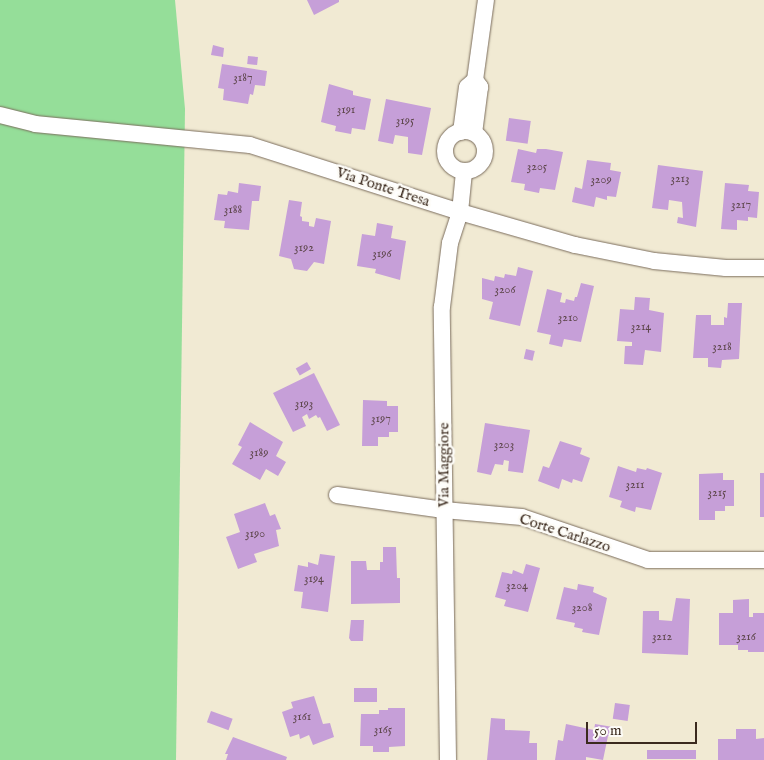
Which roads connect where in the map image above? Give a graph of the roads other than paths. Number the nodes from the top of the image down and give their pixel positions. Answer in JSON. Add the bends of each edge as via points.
{"nodes":[{"id":1,"x":486,"y":0,"type":"edge"},
{"id":2,"x":0,"y":115,"type":"edge"},
{"id":3,"x":467,"y":132,"type":"junction"},
{"id":4,"x":464,"y":172,"type":"junction"},
{"id":5,"x":460,"y":212,"type":"junction"},
{"id":6,"x":764,"y":268,"type":"edge"},
{"id":7,"x":337,"y":494,"type":"dead end"},
{"id":8,"x":444,"y":510,"type":"junction"},
{"id":9,"x":764,"y":560,"type":"edge"},
{"id":10,"x":448,"y":760,"type":"edge"}],
"edges":[{"from":1,"to":3,"type":"street","via":[[475,80],[480,87]]},
{"from":2,"to":5,"type":"street","name":"Via Ponte Tresa","via":[[35,124],[250,145]]},
{"from":3,"to":4,"type":"street","via":[[479,136],[485,147],[484,159],[476,169]]},
{"from":3,"to":4,"type":"street","via":[[450,138],[445,150],[452,167]]},
{"from":4,"to":5,"type":"street","name":"Via Maggiore"},
{"from":5,"to":6,"type":"street","name":"Via Ponte Tresa","via":[[629,257],[703,266]]},
{"from":5,"to":8,"type":"street","name":"Via Maggiore","via":[[450,243],[442,308]]},
{"from":7,"to":8,"type":"street","name":"Corte Carlazzo"},
{"from":8,"to":9,"type":"street","name":"Corte Carlazzo","via":[[522,517],[648,560]]},
{"from":8,"to":10,"type":"street","name":"Via Maggiore"}]}
